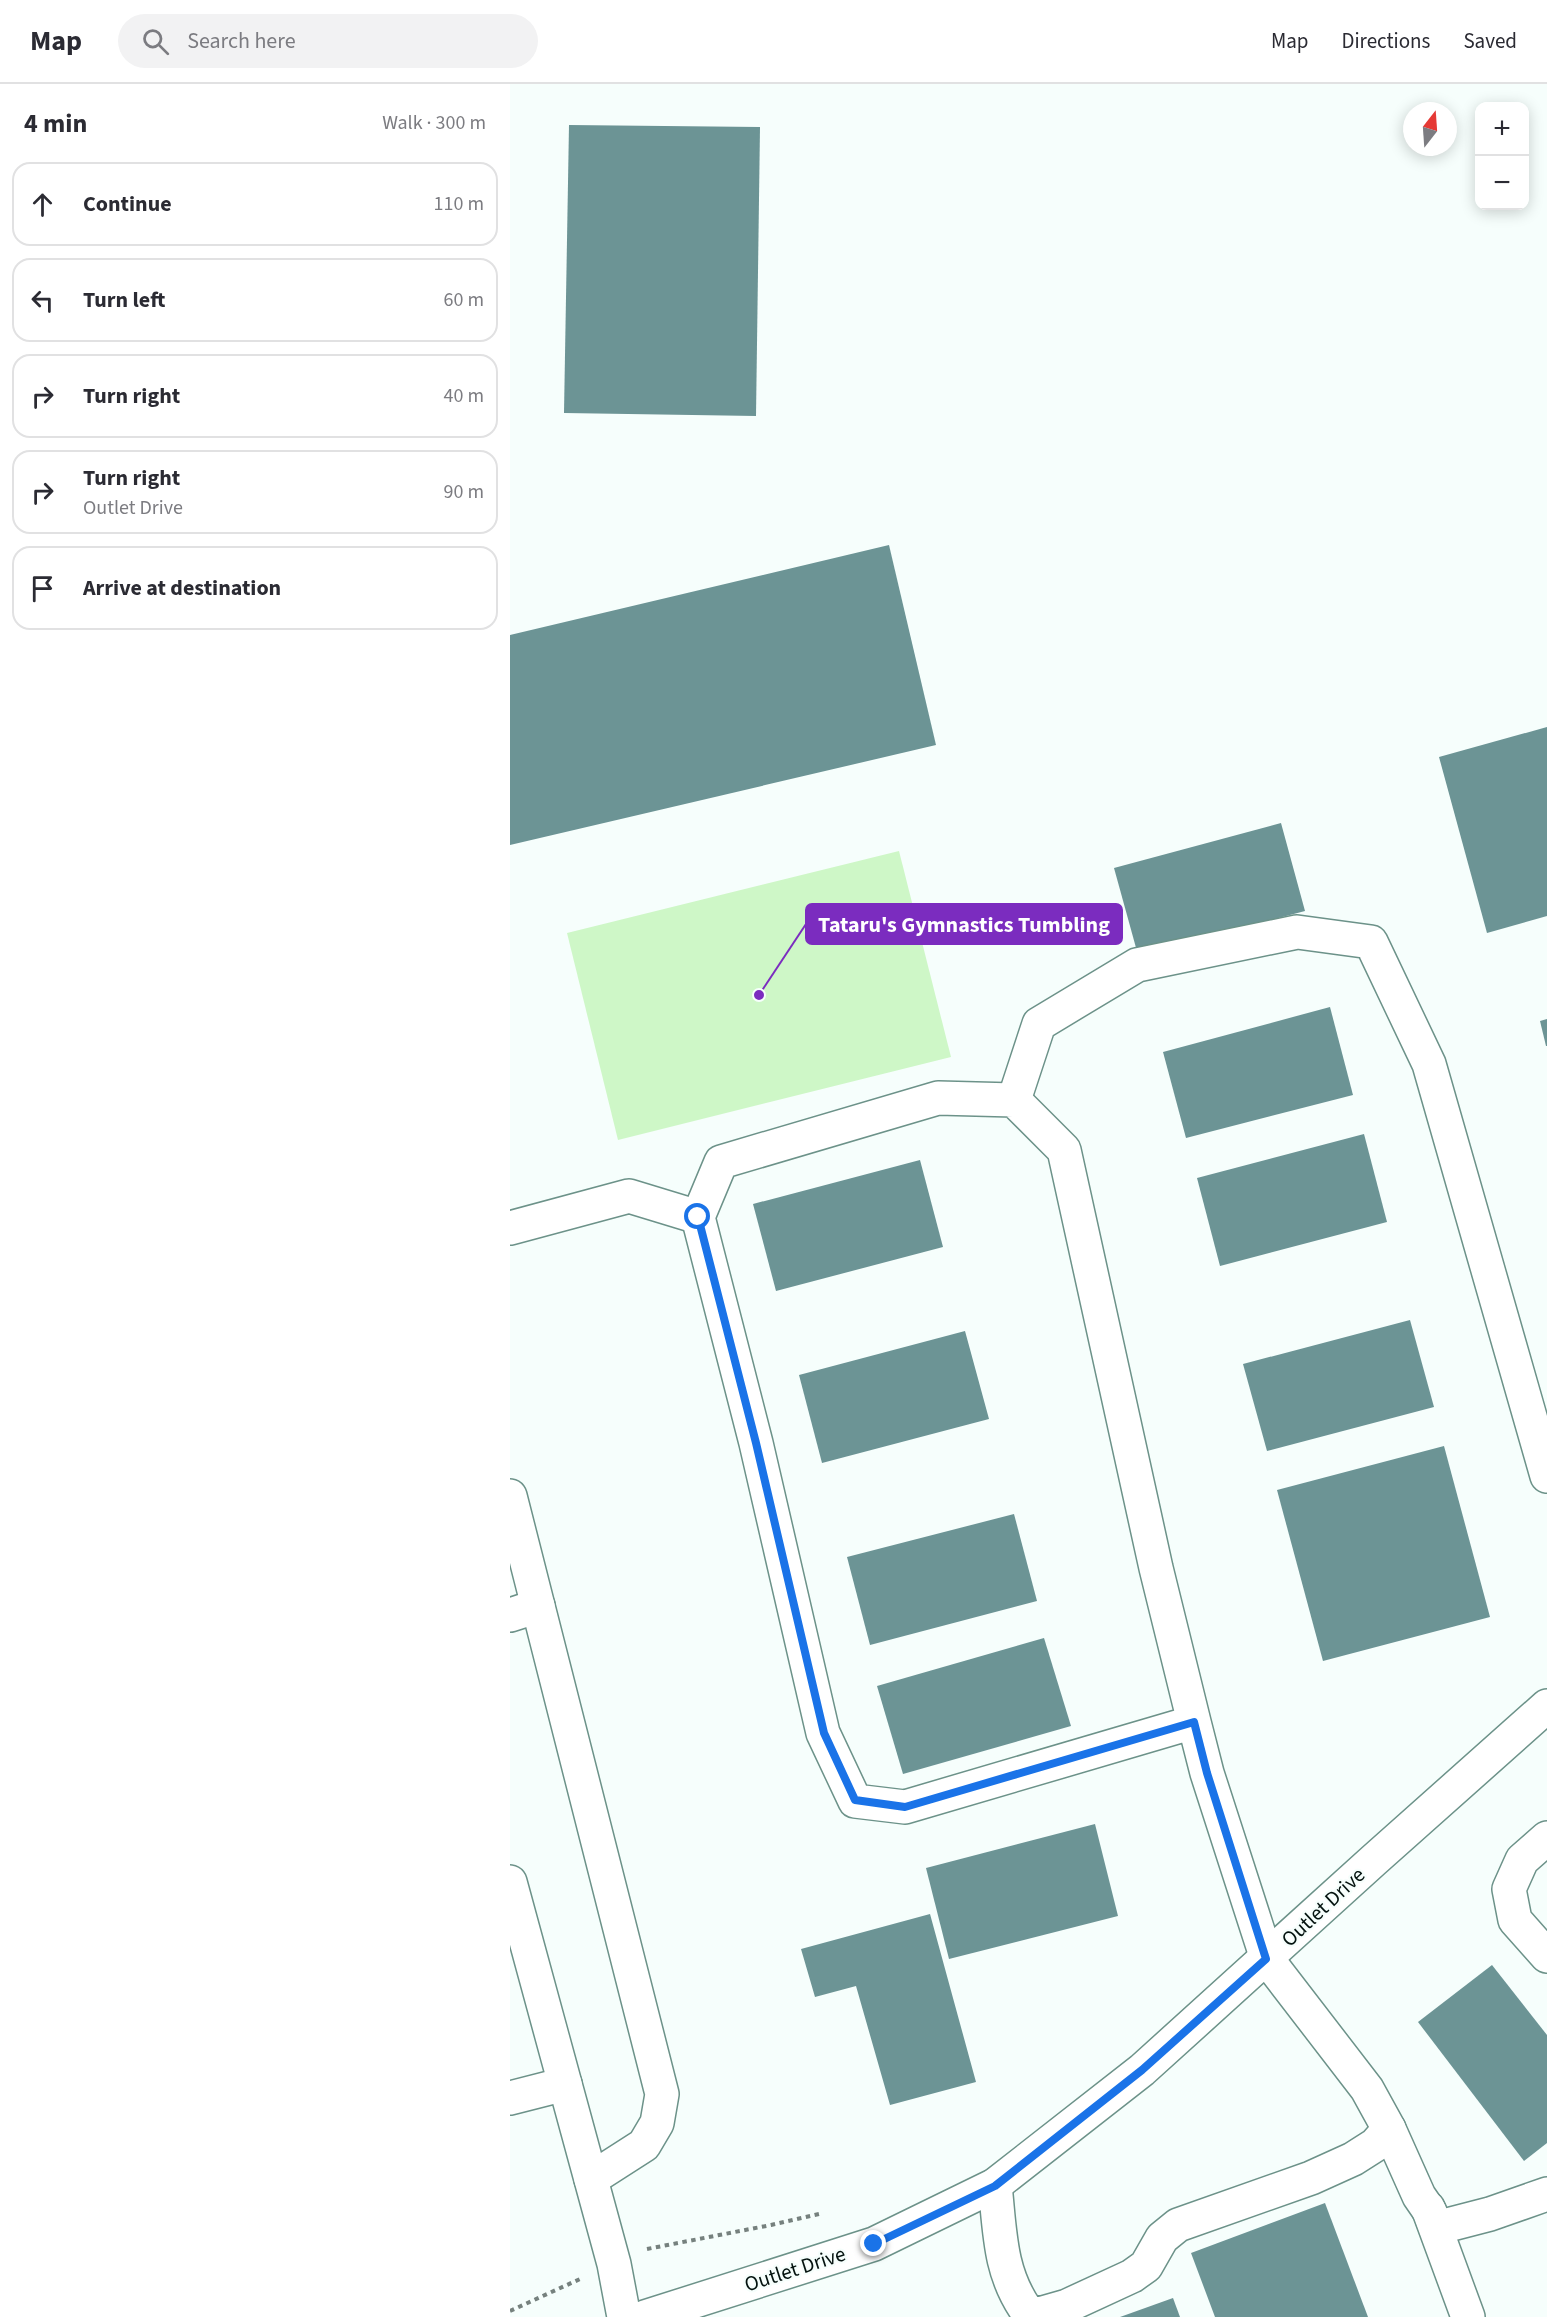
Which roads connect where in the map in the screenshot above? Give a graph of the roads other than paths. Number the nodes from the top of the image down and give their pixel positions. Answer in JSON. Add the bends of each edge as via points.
{"nodes":[{"id":1,"x":1014,"y":1100,"type":"junction"},
{"id":2,"x":698,"y":1217,"type":"junction"},
{"id":3,"x":510,"y":1228,"type":"edge"},
{"id":4,"x":1547,"y":1476,"type":"edge"},
{"id":5,"x":510,"y":1496,"type":"edge"},
{"id":6,"x":524,"y":1611,"type":"edge"},
{"id":7,"x":1547,"y":1706,"type":"edge"},
{"id":8,"x":1194,"y":1722,"type":"junction"},
{"id":9,"x":1547,"y":1838,"type":"edge"},
{"id":10,"x":510,"y":1882,"type":"edge"},
{"id":11,"x":1547,"y":1956,"type":"edge"},
{"id":12,"x":1266,"y":1959,"type":"junction"},
{"id":13,"x":565,"y":2084,"type":"junction"},
{"id":14,"x":510,"y":2098,"type":"edge"},
{"id":15,"x":1389,"y":2128,"type":"junction"},
{"id":16,"x":591,"y":2179,"type":"junction"},
{"id":17,"x":995,"y":2186,"type":"junction"},
{"id":18,"x":1547,"y":2194,"type":"edge"},
{"id":19,"x":1432,"y":2218,"type":"junction"},
{"id":20,"x":624,"y":2317,"type":"edge"},
{"id":21,"x":645,"y":2317,"type":"edge"},
{"id":22,"x":1468,"y":2317,"type":"edge"}],
"edges":[{"from":1,"to":2,"type":"street","via":[[938,1098],[721,1162]]},
{"from":1,"to":4,"type":"street","via":[[1039,1024],[1137,964],[1297,932],[1371,942],[1428,1064]]},
{"from":1,"to":8,"type":"street","via":[[1064,1150]]},
{"from":2,"to":3,"type":"street","via":[[629,1197]]},
{"from":2,"to":8,"type":"street","via":[[824,1733],[855,1800],[905,1807]]},
{"from":5,"to":6,"type":"street"},
{"from":6,"to":16,"type":"street","via":[[662,2094],[657,2123],[644,2145]]},
{"from":7,"to":12,"type":"street","name":"Outlet Drive"},
{"from":8,"to":12,"type":"street"},
{"from":9,"to":11,"type":"street","via":[[1522,1860],[1509,1889],[1515,1920]]},
{"from":10,"to":13,"type":"street"},
{"from":12,"to":15,"type":"street","via":[[1367,2088]]},
{"from":12,"to":17,"type":"street","name":"Outlet Drive","via":[[1142,2070]]},
{"from":13,"to":14,"type":"street"},
{"from":13,"to":16,"type":"street"},
{"from":15,"to":17,"type":"street","via":[[1375,2145],[1353,2159],[1178,2225],[1161,2238],[1146,2266],[1132,2277],[1039,2314],[1026,2310],[1017,2298],[1004,2266]]},
{"from":15,"to":19,"type":"street"},
{"from":16,"to":20,"type":"street"},
{"from":17,"to":21,"type":"street","name":"Outlet Drive","via":[[874,2244]]},
{"from":18,"to":19,"type":"street","via":[[1490,2214]]},
{"from":19,"to":22,"type":"street"}]}
